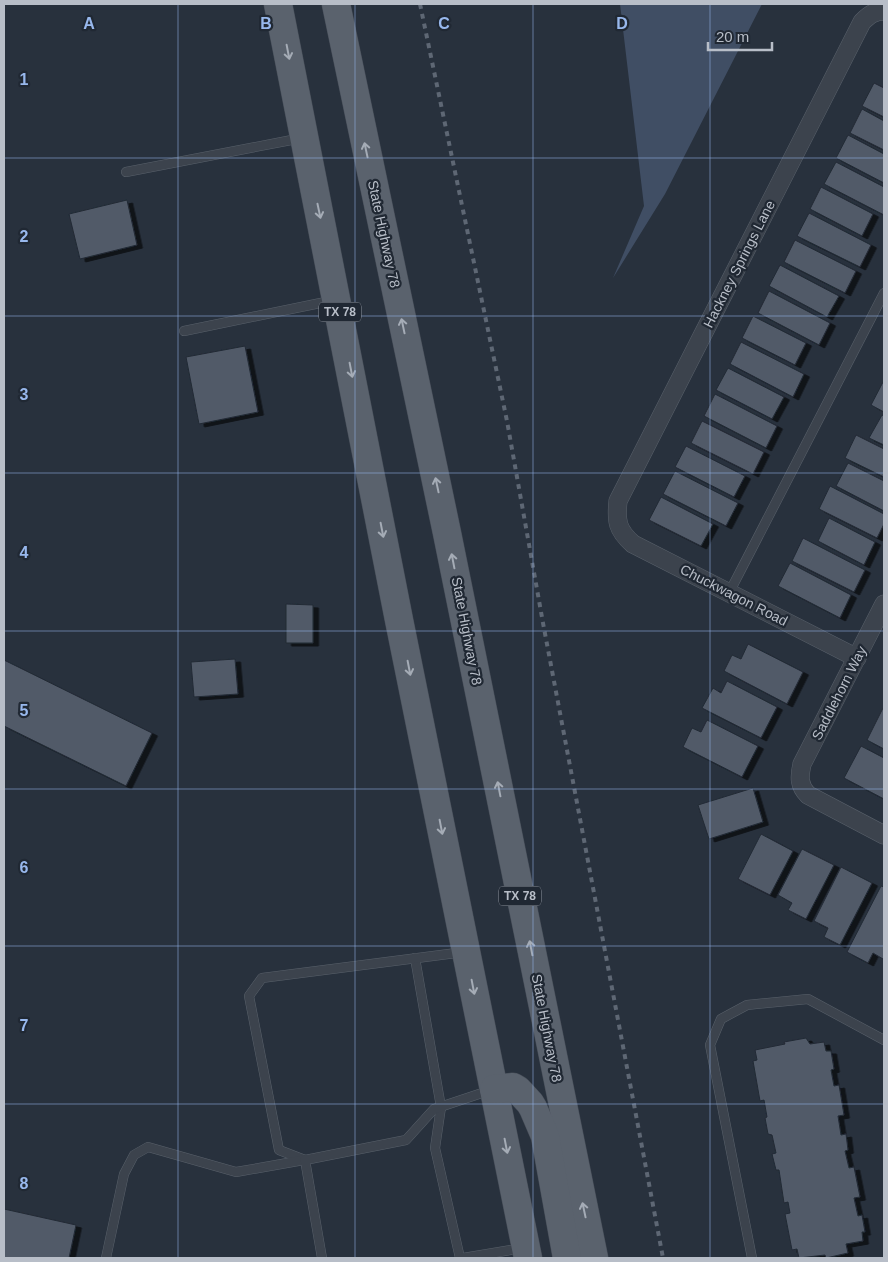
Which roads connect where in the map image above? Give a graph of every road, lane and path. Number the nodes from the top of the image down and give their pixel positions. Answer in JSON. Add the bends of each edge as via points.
{"nodes":[{"id":1,"x":278,"y":4,"type":"edge"},
{"id":2,"x":336,"y":4,"type":"edge"},
{"id":3,"x":881,"y":11,"type":"edge"},
{"id":4,"x":304,"y":137,"type":"junction"},
{"id":5,"x":126,"y":172,"type":"dead end"},
{"id":6,"x":884,"y":293,"type":"edge"},
{"id":7,"x":337,"y":300,"type":"junction"},
{"id":8,"x":184,"y":331,"type":"dead end"},
{"id":9,"x":618,"y":526,"type":"joint"},
{"id":10,"x":729,"y":593,"type":"junction"},
{"id":11,"x":884,"y":604,"type":"edge"},
{"id":12,"x":857,"y":658,"type":"junction"},
{"id":13,"x":884,"y":835,"type":"edge"},
{"id":14,"x":466,"y":952,"type":"junction"},
{"id":15,"x":415,"y":958,"type":"junction"},
{"id":16,"x":884,"y":1040,"type":"edge"},
{"id":17,"x":494,"y":1089,"type":"junction"},
{"id":18,"x":441,"y":1107,"type":"junction"},
{"id":19,"x":305,"y":1160,"type":"junction"},
{"id":20,"x":527,"y":1253,"type":"edge"},
{"id":21,"x":106,"y":1258,"type":"edge"},
{"id":22,"x":322,"y":1258,"type":"edge"},
{"id":23,"x":461,"y":1258,"type":"edge"},
{"id":24,"x":567,"y":1258,"type":"edge"},
{"id":25,"x":594,"y":1258,"type":"edge"},
{"id":26,"x":752,"y":1258,"type":"edge"}],
"edges":[{"from":1,"to":4,"type":"main road","number":"TX 78","one_way":true},
{"from":25,"to":2,"type":"main road","name":"State Highway 78","number":"TX 78","one_way":true},
{"from":3,"to":9,"type":"street","name":"Hackney Springs Lane","via":[[862,22],[618,501]]},
{"from":4,"to":5,"type":"lane"},
{"from":4,"to":7,"type":"main road","number":"TX 78","one_way":true},
{"from":6,"to":10,"type":"lane"},
{"from":7,"to":8,"type":"lane"},
{"from":7,"to":14,"type":"main road","number":"TX 78","one_way":true},
{"from":9,"to":10,"type":"street","name":"Chuckwagon Road","via":[[633,544]]},
{"from":10,"to":12,"type":"street","name":"Chuckwagon Road"},
{"from":11,"to":12,"type":"street","name":"Saddlehorn Way"},
{"from":12,"to":13,"type":"street","name":"Saddlehorn Way","via":[[802,764],[800,783],[808,795]]},
{"from":14,"to":15,"type":"lane"},
{"from":14,"to":17,"type":"main road","number":"TX 78","one_way":true},
{"from":15,"to":18,"type":"lane"},
{"from":15,"to":19,"type":"lane","via":[[262,978],[249,996],[279,1150]]},
{"from":16,"to":26,"type":"lane","via":[[808,999],[747,1005],[721,1019],[710,1045]]},
{"from":17,"to":18,"type":"lane"},
{"from":17,"to":20,"type":"main road","number":"TX 78","one_way":true},
{"from":17,"to":24,"type":"main road","via":[[513,1087],[533,1108],[545,1136]]},
{"from":18,"to":19,"type":"lane","via":[[434,1109],[406,1140]]},
{"from":18,"to":23,"type":"lane","via":[[435,1148]]},
{"from":19,"to":21,"type":"lane","via":[[236,1172],[148,1147],[134,1155],[124,1174]]},
{"from":19,"to":22,"type":"lane"},
{"from":20,"to":23,"type":"lane"}]}
